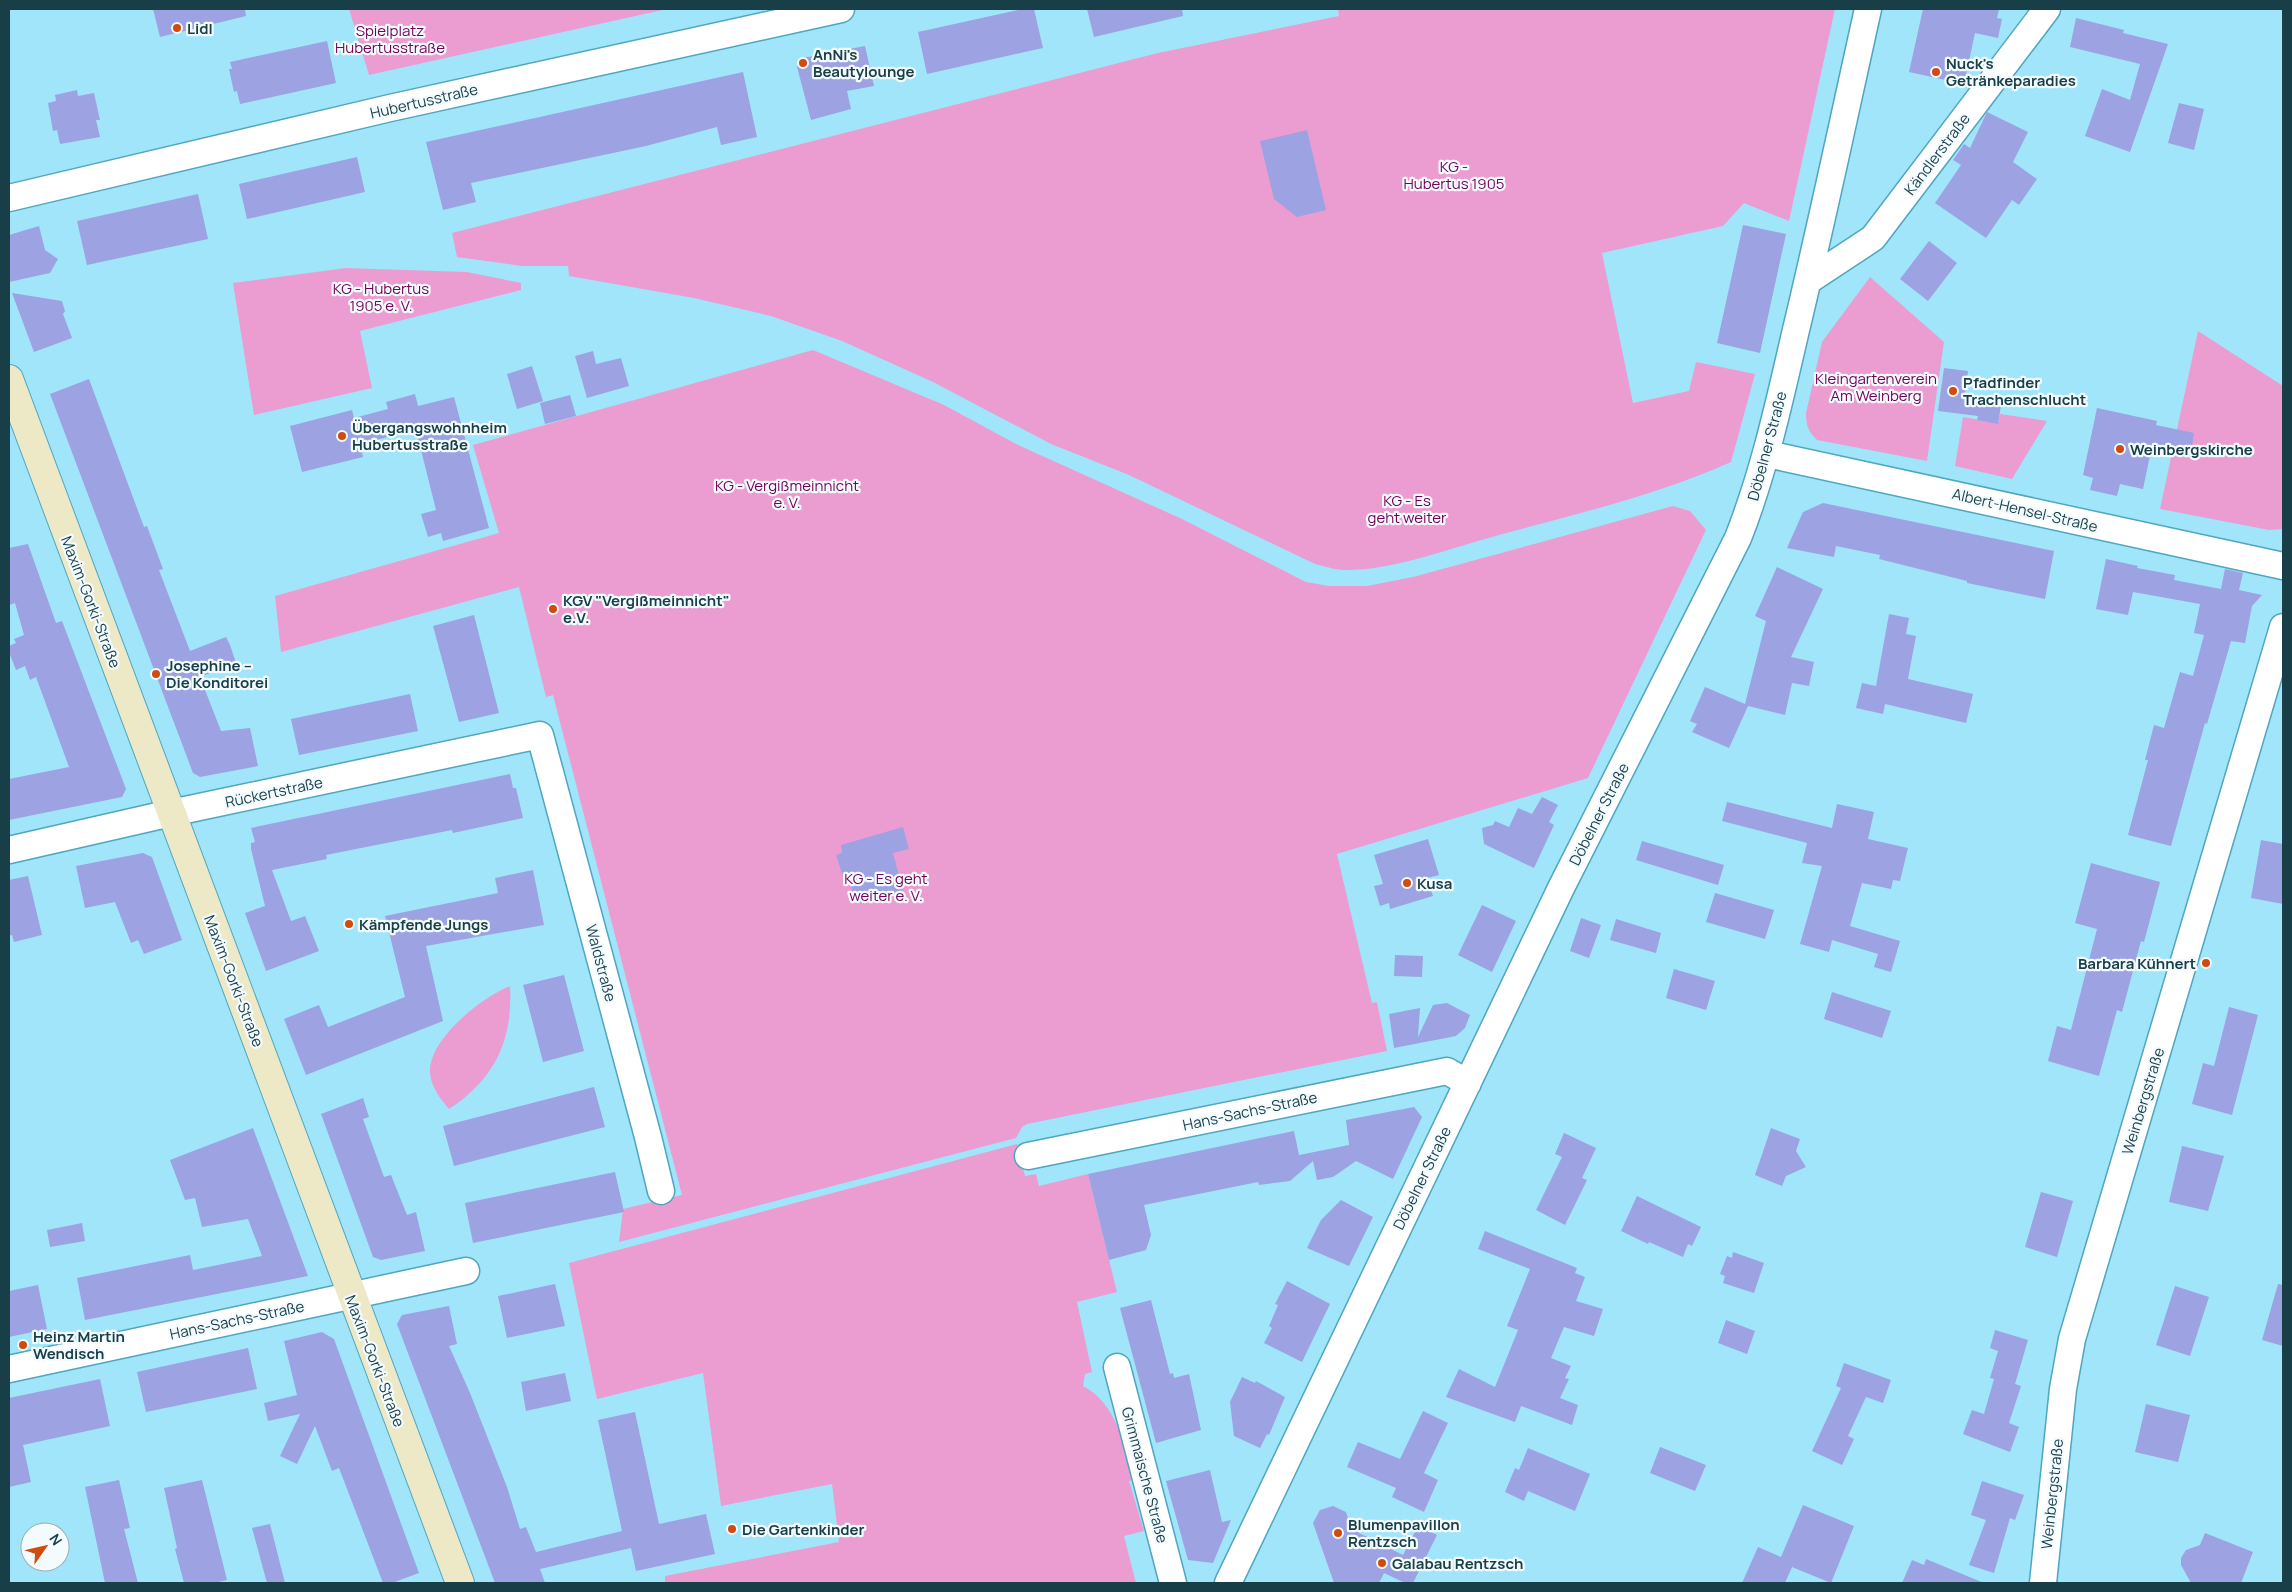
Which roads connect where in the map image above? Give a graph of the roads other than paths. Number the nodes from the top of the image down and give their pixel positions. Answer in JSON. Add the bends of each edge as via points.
{"nodes":[{"id":1,"x":841,"y":9,"type":"edge"},
{"id":2,"x":1868,"y":9,"type":"edge"},
{"id":3,"x":2047,"y":9,"type":"edge"},
{"id":4,"x":753,"y":18,"type":"edge"},
{"id":5,"x":9,"y":198,"type":"edge"},
{"id":6,"x":1808,"y":280,"type":"junction"},
{"id":7,"x":9,"y":379,"type":"edge"},
{"id":8,"x":1767,"y":454,"type":"junction"},
{"id":9,"x":2283,"y":566,"type":"edge"},
{"id":10,"x":2283,"y":627,"type":"edge"},
{"id":11,"x":540,"y":734,"type":"joint"},
{"id":12,"x":171,"y":813,"type":"junction"},
{"id":13,"x":9,"y":850,"type":"edge"},
{"id":14,"x":1468,"y":1083,"type":"junction"},
{"id":15,"x":1028,"y":1156,"type":"dead end"},
{"id":16,"x":661,"y":1191,"type":"dead end"},
{"id":17,"x":466,"y":1271,"type":"dead end"},
{"id":18,"x":350,"y":1295,"type":"junction"},
{"id":19,"x":1118,"y":1367,"type":"dead end"},
{"id":20,"x":9,"y":1369,"type":"edge"},
{"id":21,"x":460,"y":1583,"type":"edge"},
{"id":22,"x":1173,"y":1583,"type":"edge"},
{"id":23,"x":1228,"y":1583,"type":"edge"},
{"id":24,"x":2043,"y":1583,"type":"edge"}],
"edges":[{"from":1,"to":4,"type":"street","name":"Hubertusstraße"},
{"from":2,"to":6,"type":"street","name":"Döbelner Straße"},
{"from":3,"to":6,"type":"street","name":"Kändlerstraße","via":[[1873,238]]},
{"from":4,"to":5,"type":"street","name":"Hubertusstraße"},
{"from":6,"to":8,"type":"street","name":"Döbelner Straße"},
{"from":7,"to":12,"type":"street","name":"Maxim-Gorki-Straße"},
{"from":8,"to":9,"type":"street","name":"Albert-Hensel-Straße"},
{"from":8,"to":14,"type":"street","name":"Döbelner Straße","via":[[1738,538],[1561,888]]},
{"from":10,"to":24,"type":"street","name":"Weinbergstraße","via":[[2072,1339],[2063,1389]]},
{"from":11,"to":12,"type":"street","name":"Rückertstraße"},
{"from":11,"to":16,"type":"street","name":"Waldstraße"},
{"from":12,"to":13,"type":"street","name":"Rückertstraße"},
{"from":12,"to":18,"type":"street","name":"Maxim-Gorki-Straße"},
{"from":14,"to":15,"type":"street","name":"Hans-Sachs-Straße","via":[[1447,1071]]},
{"from":14,"to":23,"type":"street","name":"Döbelner Straße"},
{"from":17,"to":18,"type":"street","name":"Hans-Sachs-Straße"},
{"from":18,"to":20,"type":"street","name":"Hans-Sachs-Straße"},
{"from":18,"to":21,"type":"street","name":"Maxim-Gorki-Straße"},
{"from":19,"to":22,"type":"street","name":"Grimmaische Straße"}]}
